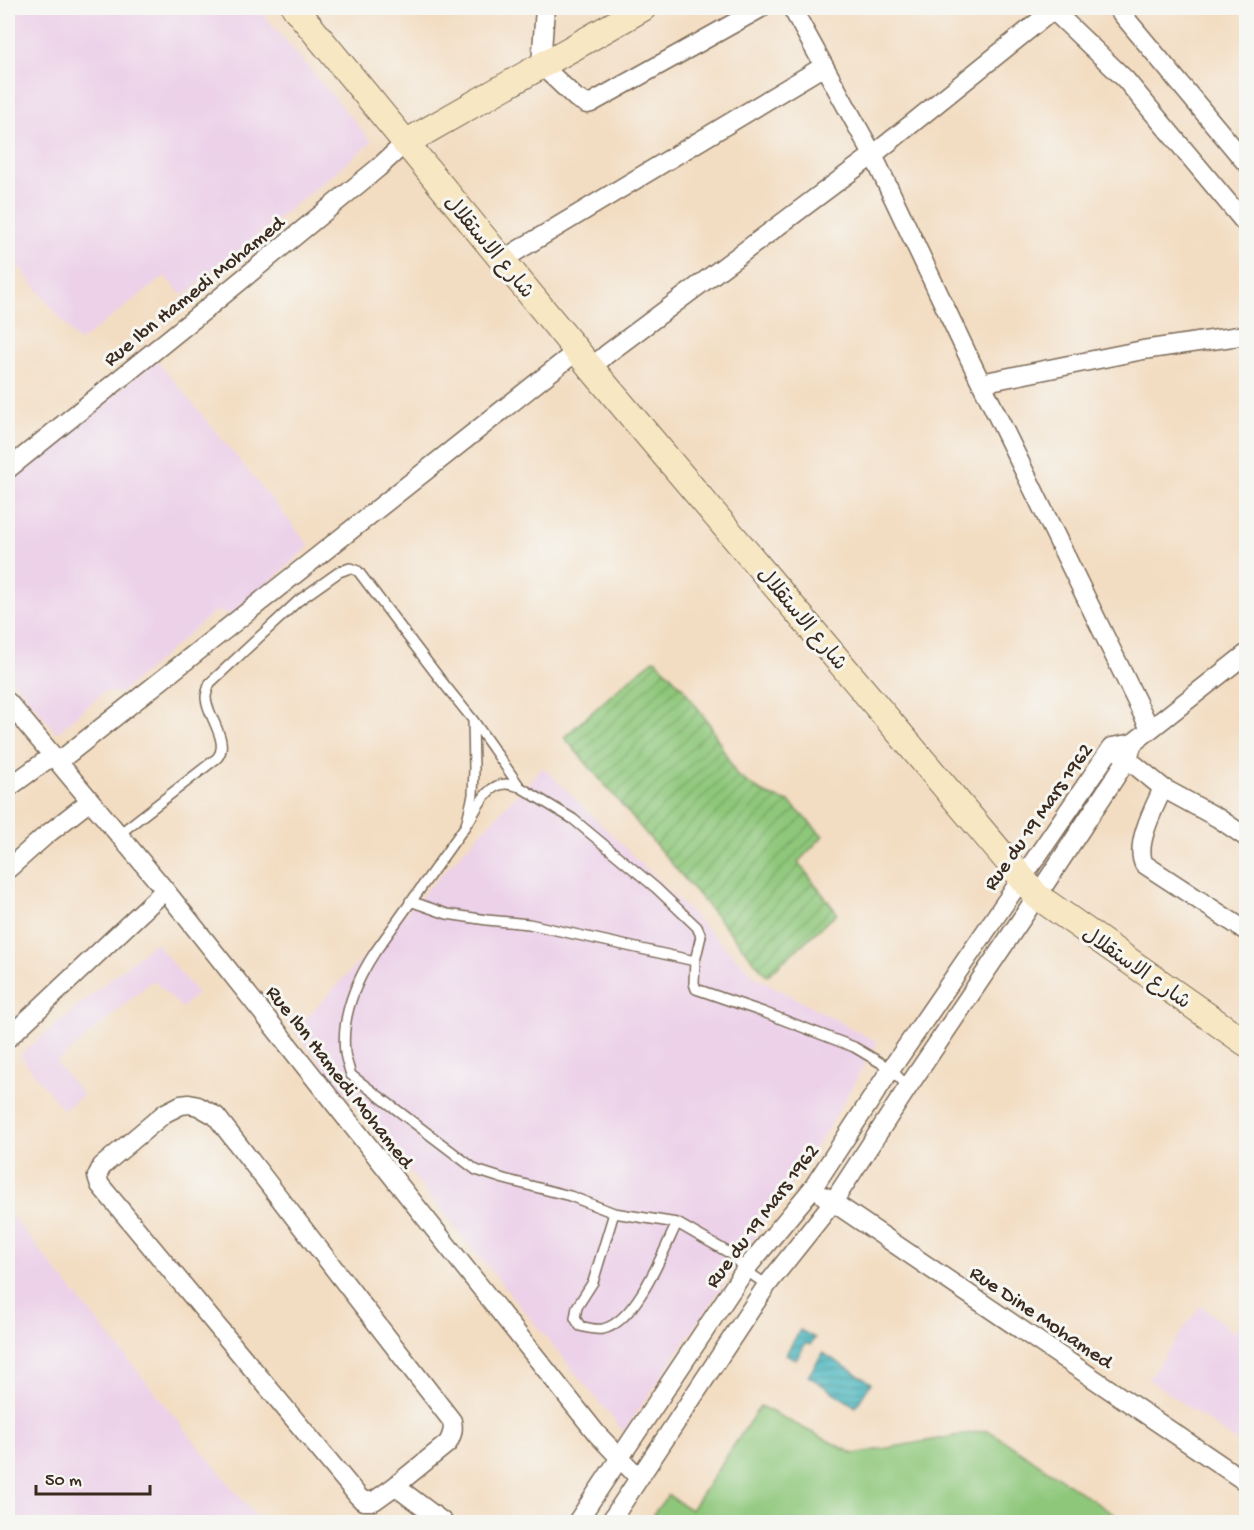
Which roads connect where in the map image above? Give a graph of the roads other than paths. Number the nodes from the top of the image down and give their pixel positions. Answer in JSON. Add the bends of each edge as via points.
{"nodes":[{"id":1,"x":545,"y":8,"type":"edge"},
{"id":2,"x":643,"y":8,"type":"edge"},
{"id":3,"x":761,"y":8,"type":"edge"},
{"id":4,"x":792,"y":8,"type":"edge"},
{"id":5,"x":1117,"y":8,"type":"edge"},
{"id":6,"x":1054,"y":9,"type":"edge"},
{"id":7,"x":301,"y":10,"type":"edge"},
{"id":8,"x":541,"y":65,"type":"junction"},
{"id":9,"x":824,"y":66,"type":"junction"},
{"id":10,"x":405,"y":143,"type":"junction"},
{"id":11,"x":873,"y":155,"type":"junction"},
{"id":12,"x":1246,"y":162,"type":"edge"},
{"id":13,"x":1246,"y":224,"type":"edge"},
{"id":14,"x":502,"y":260,"type":"junction"},
{"id":15,"x":1246,"y":335,"type":"edge"},
{"id":16,"x":584,"y":359,"type":"junction"},
{"id":17,"x":981,"y":383,"type":"junction"},
{"id":18,"x":8,"y":469,"type":"edge"},
{"id":19,"x":1246,"y":654,"type":"edge"},
{"id":20,"x":8,"y":702,"type":"edge"},
{"id":21,"x":473,"y":720,"type":"junction"},
{"id":22,"x":1150,"y":729,"type":"junction"},
{"id":23,"x":1130,"y":751,"type":"junction"},
{"id":24,"x":55,"y":759,"type":"junction"},
{"id":25,"x":520,"y":787,"type":"junction"},
{"id":26,"x":8,"y":788,"type":"edge"},
{"id":27,"x":1163,"y":788,"type":"junction"},
{"id":28,"x":90,"y":801,"type":"junction"},
{"id":29,"x":466,"y":825,"type":"junction"},
{"id":30,"x":118,"y":835,"type":"junction"},
{"id":31,"x":1246,"y":837,"type":"edge"},
{"id":32,"x":8,"y":869,"type":"edge"},
{"id":33,"x":1029,"y":887,"type":"junction"},
{"id":34,"x":165,"y":890,"type":"junction"},
{"id":35,"x":410,"y":901,"type":"junction"},
{"id":36,"x":1246,"y":931,"type":"edge"},
{"id":37,"x":695,"y":962,"type":"junction"},
{"id":38,"x":8,"y":1038,"type":"edge"},
{"id":39,"x":1246,"y":1043,"type":"edge"},
{"id":40,"x":891,"y":1069,"type":"junction"},
{"id":41,"x":908,"y":1087,"type":"junction"},
{"id":42,"x":812,"y":1189,"type":"junction"},
{"id":43,"x":833,"y":1202,"type":"junction"},
{"id":44,"x":614,"y":1213,"type":"junction"},
{"id":45,"x":677,"y":1223,"type":"junction"},
{"id":46,"x":745,"y":1270,"type":"junction"},
{"id":47,"x":767,"y":1286,"type":"junction"},
{"id":48,"x":620,"y":1459,"type":"junction"},
{"id":49,"x":639,"y":1478,"type":"junction"},
{"id":50,"x":1246,"y":1482,"type":"edge"},
{"id":51,"x":395,"y":1486,"type":"junction"},
{"id":52,"x":443,"y":1522,"type":"edge"},
{"id":53,"x":577,"y":1522,"type":"edge"},
{"id":54,"x":610,"y":1522,"type":"edge"}],
"edges":[{"from":1,"to":8,"type":"street"},
{"from":2,"to":8,"type":"street"},
{"from":3,"to":8,"type":"street","via":[[591,103],[576,98]]},
{"from":4,"to":9,"type":"street"},
{"from":5,"to":12,"type":"street"},
{"from":6,"to":11,"type":"street"},
{"from":6,"to":13,"type":"street","via":[[1125,79]]},
{"from":7,"to":10,"type":"street","name":"شارع الاستقلال"},
{"from":8,"to":10,"type":"street"},
{"from":9,"to":11,"type":"street"},
{"from":9,"to":14,"type":"street"},
{"from":10,"to":14,"type":"street","name":"شارع الاستقلال"},
{"from":10,"to":18,"type":"street","name":"Rue Ibn Hamedi Mohamed"},
{"from":11,"to":16,"type":"street","via":[[607,354]]},
{"from":11,"to":17,"type":"street"},
{"from":14,"to":16,"type":"street","name":"شارع الاستقلال"},
{"from":15,"to":17,"type":"street","via":[[1143,350]]},
{"from":16,"to":24,"type":"street"},
{"from":16,"to":33,"type":"street","name":"شارع الاستقلال"},
{"from":17,"to":22,"type":"street"},
{"from":19,"to":22,"type":"street","name":"Rue du 19 Mars 1962"},
{"from":20,"to":24,"type":"street","name":"Rue Ibn Hamedi Mohamed"},
{"from":21,"to":25,"type":"lane"},
{"from":21,"to":29,"type":"lane","via":[[473,795]]},
{"from":21,"to":30,"type":"lane","via":[[358,571],[351,568],[298,601],[210,684],[206,700],[221,753]]},
{"from":22,"to":23,"type":"street","name":"Rue du 19 Mars 1962"},
{"from":23,"to":27,"type":"street"},
{"from":23,"to":33,"type":"street","name":"Rue du 19 Mars 1962"},
{"from":23,"to":33,"type":"street","name":"Rue du 19 Mars 1962","via":[[1112,747]]},
{"from":24,"to":26,"type":"street"},
{"from":24,"to":28,"type":"street","name":"Rue Ibn Hamedi Mohamed"},
{"from":25,"to":29,"type":"lane","via":[[507,784],[490,789]]},
{"from":25,"to":37,"type":"lane","via":[[573,819],[697,927],[701,936]]},
{"from":27,"to":31,"type":"street"},
{"from":27,"to":36,"type":"street","via":[[1146,828],[1142,861]]},
{"from":28,"to":30,"type":"street","name":"Rue Ibn Hamedi Mohamed"},
{"from":28,"to":32,"type":"street"},
{"from":29,"to":35,"type":"lane"},
{"from":30,"to":34,"type":"street","name":"Rue Ibn Hamedi Mohamed"},
{"from":33,"to":39,"type":"street","name":"شارع الاستقلال"},
{"from":33,"to":40,"type":"street","name":"Rue du 19 Mars 1962"},
{"from":33,"to":41,"type":"street","name":"Rue du 19 Mars 1962"},
{"from":34,"to":38,"type":"street"},
{"from":34,"to":48,"type":"street","name":"Rue Ibn Hamedi Mohamed"},
{"from":35,"to":37,"type":"lane","via":[[447,914],[529,924]]},
{"from":35,"to":44,"type":"lane","via":[[356,987],[345,1033],[351,1075],[476,1170],[570,1196]]},
{"from":37,"to":40,"type":"lane","via":[[696,989],[854,1047]]},
{"from":40,"to":41,"type":"lane"},
{"from":40,"to":42,"type":"street","name":"Rue du 19 Mars 1962"},
{"from":41,"to":43,"type":"street","name":"Rue du 19 Mars 1962"},
{"from":42,"to":43,"type":"street","name":"Rue Dine Mohamed"},
{"from":42,"to":46,"type":"street","name":"Rue du 19 Mars 1962"},
{"from":43,"to":47,"type":"street","name":"Rue du 19 Mars 1962"},
{"from":43,"to":50,"type":"street","name":"Rue Dine Mohamed"},
{"from":44,"to":45,"type":"lane"},
{"from":44,"to":45,"type":"lane","via":[[593,1282],[577,1307],[575,1318],[580,1326],[589,1329],[603,1329],[628,1312],[653,1274]]},
{"from":45,"to":46,"type":"lane","via":[[731,1254]]},
{"from":46,"to":47,"type":"lane"},
{"from":46,"to":48,"type":"street","name":"Rue du 19 Mars 1962"},
{"from":47,"to":49,"type":"street","name":"Rue du 19 Mars 1962"},
{"from":48,"to":49,"type":"street","name":"Rue Ibn Hamedi Mohamed"},
{"from":48,"to":53,"type":"street","name":"Rue du 19 Mars 1962"},
{"from":49,"to":54,"type":"street","name":"Rue du 19 Mars 1962"},
{"from":51,"to":51,"type":"street","via":[[374,1501],[363,1501],[358,1496],[100,1185],[97,1176],[102,1166],[165,1113],[189,1104],[216,1116],[452,1421],[454,1428],[448,1443]]},
{"from":51,"to":52,"type":"street"}]}
